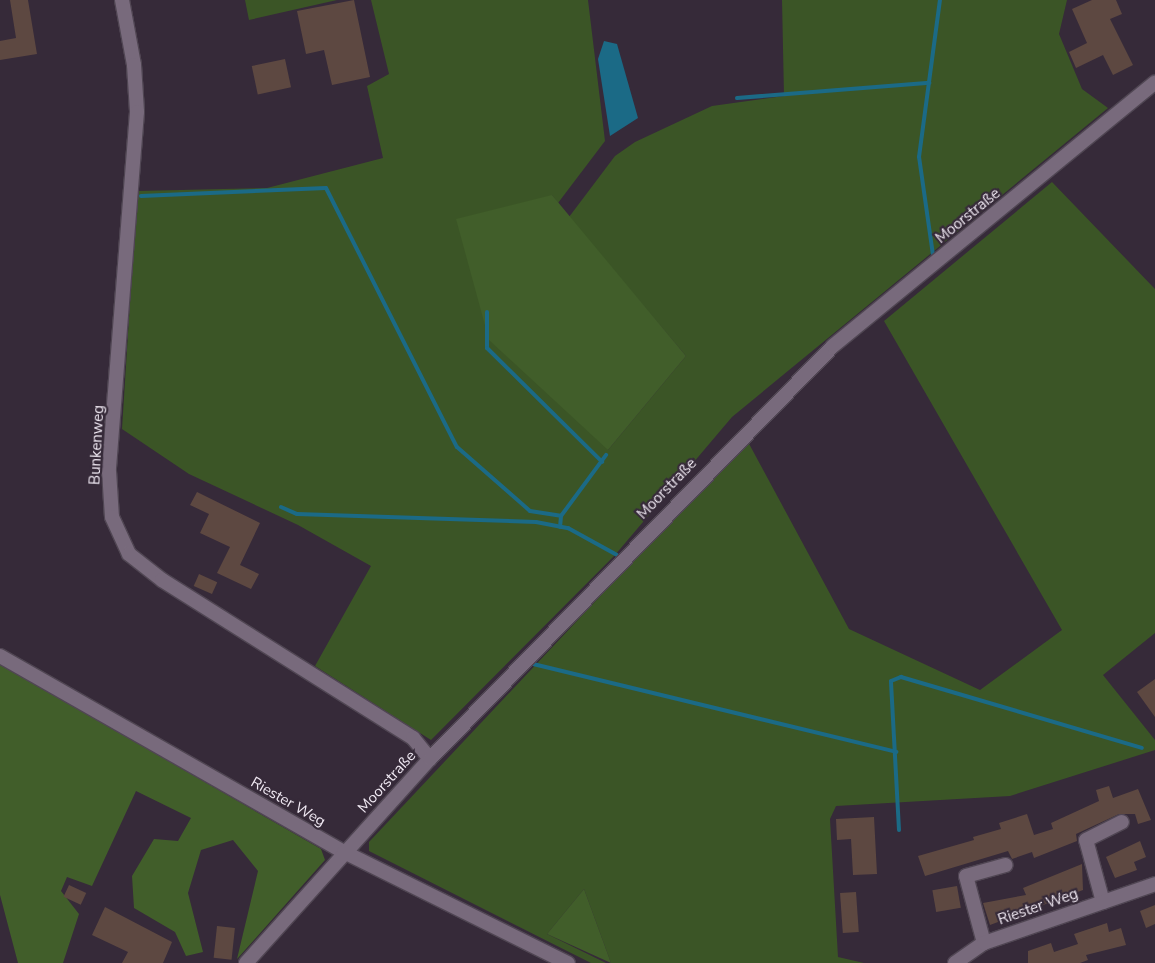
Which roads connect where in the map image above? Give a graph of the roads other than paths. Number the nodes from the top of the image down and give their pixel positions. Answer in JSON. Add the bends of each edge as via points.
{"nodes":[{"id":1,"x":122,"y":0,"type":"edge"},
{"id":2,"x":1155,"y":82,"type":"edge"},
{"id":3,"x":0,"y":656,"type":"edge"},
{"id":4,"x":430,"y":759,"type":"junction"},
{"id":5,"x":1122,"y":822,"type":"dead end"},
{"id":6,"x":344,"y":852,"type":"junction"},
{"id":7,"x":1006,"y":864,"type":"dead end"},
{"id":8,"x":1155,"y":884,"type":"edge"},
{"id":9,"x":1103,"y":902,"type":"junction"},
{"id":10,"x":984,"y":943,"type":"junction"},
{"id":11,"x":246,"y":963,"type":"edge"},
{"id":12,"x":568,"y":963,"type":"edge"},
{"id":13,"x":955,"y":963,"type":"edge"}],
"edges":[{"from":1,"to":4,"type":"street","name":"Bunkenweg","via":[[134,65],[137,112],[109,471],[112,517],[129,554],[162,580],[412,738]]},
{"from":2,"to":4,"type":"street","name":"Moorstraße","via":[[833,346]]},
{"from":3,"to":6,"type":"street","name":"Riester Weg"},
{"from":4,"to":6,"type":"street","name":"Moorstraße"},
{"from":5,"to":9,"type":"street","name":"Riester Weg","via":[[1086,840]]},
{"from":6,"to":11,"type":"street","name":"Moorstraße"},
{"from":6,"to":12,"type":"street","name":"Riester Weg"},
{"from":7,"to":10,"type":"street","name":"Riester Weg","via":[[966,876]]},
{"from":8,"to":9,"type":"street","name":"Riester Weg"},
{"from":9,"to":10,"type":"street","name":"Riester Weg"},
{"from":10,"to":13,"type":"street","name":"Riester Weg"}]}
